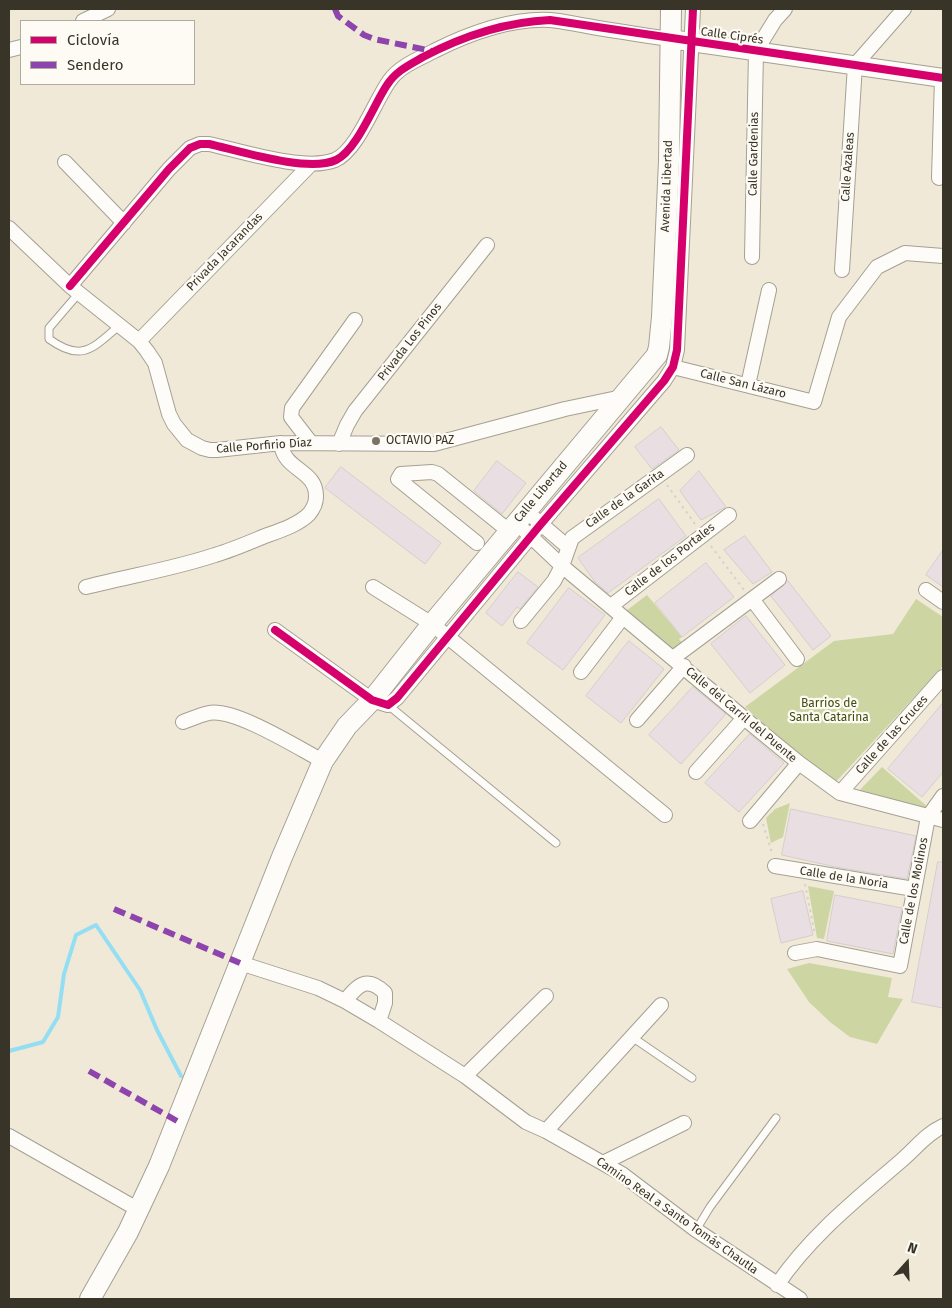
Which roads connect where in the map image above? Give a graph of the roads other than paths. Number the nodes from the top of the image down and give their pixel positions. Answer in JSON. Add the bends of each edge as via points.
{"nodes":[{"id":1,"x":108,"y":9,"type":"edge"},
{"id":2,"x":671,"y":9,"type":"edge"},
{"id":3,"x":693,"y":9,"type":"edge"},
{"id":4,"x":785,"y":9,"type":"edge"},
{"id":5,"x":904,"y":9,"type":"edge"},
{"id":6,"x":85,"y":20,"type":"edge"},
{"id":7,"x":670,"y":39,"type":"junction"},
{"id":8,"x":692,"y":42,"type":"junction"},
{"id":9,"x":756,"y":51,"type":"junction"},
{"id":10,"x":854,"y":65,"type":"junction"},
{"id":11,"x":942,"y":78,"type":"edge"},
{"id":12,"x":66,"y":162,"type":"dead end"},
{"id":13,"x":312,"y":164,"type":"junction"},
{"id":14,"x":939,"y":178,"type":"dead end"},
{"id":15,"x":124,"y":223,"type":"junction"},
{"id":16,"x":9,"y":228,"type":"edge"},
{"id":17,"x":487,"y":245,"type":"dead end"},
{"id":18,"x":943,"y":256,"type":"edge"},
{"id":19,"x":752,"y":257,"type":"dead end"},
{"id":20,"x":842,"y":270,"type":"dead end"},
{"id":21,"x":75,"y":289,"type":"junction"},
{"id":22,"x":769,"y":290,"type":"dead end"},
{"id":23,"x":355,"y":320,"type":"dead end"},
{"id":24,"x":120,"y":325,"type":"junction"},
{"id":25,"x":139,"y":341,"type":"junction"},
{"id":26,"x":652,"y":362,"type":"joint"},
{"id":27,"x":673,"y":367,"type":"junction"},
{"id":28,"x":748,"y":385,"type":"junction"},
{"id":29,"x":622,"y":397,"type":"junction"},
{"id":30,"x":281,"y":443,"type":"junction"},
{"id":31,"x":311,"y":443,"type":"junction"},
{"id":32,"x":339,"y":444,"type":"junction"},
{"id":33,"x":687,"y":455,"type":"dead end"},
{"id":34,"x":729,"y":514,"type":"dead end"},
{"id":35,"x":517,"y":521,"type":"junction"},
{"id":36,"x":541,"y":524,"type":"junction"},
{"id":37,"x":531,"y":538,"type":"junction"},
{"id":38,"x":476,"y":543,"type":"dead end"},
{"id":39,"x":568,"y":547,"type":"junction"},
{"id":40,"x":562,"y":566,"type":"junction"},
{"id":41,"x":779,"y":579,"type":"dead end"},
{"id":42,"x":86,"y":587,"type":"dead end"},
{"id":43,"x":373,"y":587,"type":"dead end"},
{"id":44,"x":926,"y":590,"type":"dead end"},
{"id":45,"x":752,"y":599,"type":"junction"},
{"id":46,"x":943,"y":602,"type":"edge"},
{"id":47,"x":611,"y":606,"type":"junction"},
{"id":48,"x":623,"y":617,"type":"junction"},
{"id":49,"x":520,"y":621,"type":"dead end"},
{"id":50,"x":432,"y":624,"type":"junction"},
{"id":51,"x":274,"y":630,"type":"dead end"},
{"id":52,"x":448,"y":637,"type":"junction"},
{"id":53,"x":797,"y":659,"type":"dead end"},
{"id":54,"x":678,"y":662,"type":"junction"},
{"id":55,"x":581,"y":672,"type":"dead end"},
{"id":56,"x":943,"y":677,"type":"edge"},
{"id":57,"x":380,"y":702,"type":"junction"},
{"id":58,"x":744,"y":718,"type":"junction"},
{"id":59,"x":637,"y":720,"type":"dead end"},
{"id":60,"x":183,"y":722,"type":"dead end"},
{"id":61,"x":323,"y":761,"type":"junction"},
{"id":62,"x":799,"y":763,"type":"junction"},
{"id":63,"x":696,"y":772,"type":"dead end"},
{"id":64,"x":840,"y":793,"type":"junction"},
{"id":65,"x":943,"y":796,"type":"edge"},
{"id":66,"x":665,"y":815,"type":"dead end"},
{"id":67,"x":928,"y":817,"type":"junction"},
{"id":68,"x":943,"y":820,"type":"edge"},
{"id":69,"x":750,"y":821,"type":"dead end"},
{"id":70,"x":556,"y":843,"type":"dead end"},
{"id":71,"x":775,"y":866,"type":"road end"},
{"id":72,"x":914,"y":889,"type":"junction"},
{"id":73,"x":796,"y":953,"type":"dead end"},
{"id":74,"x":240,"y":963,"type":"junction"},
{"id":75,"x":546,"y":996,"type":"dead end"},
{"id":76,"x":345,"y":1001,"type":"junction"},
{"id":77,"x":661,"y":1005,"type":"dead end"},
{"id":78,"x":379,"y":1021,"type":"junction"},
{"id":79,"x":632,"y":1037,"type":"junction"},
{"id":80,"x":465,"y":1076,"type":"junction"},
{"id":81,"x":692,"y":1078,"type":"dead end"},
{"id":82,"x":776,"y":1118,"type":"dead end"},
{"id":83,"x":684,"y":1123,"type":"dead end"},
{"id":84,"x":943,"y":1127,"type":"edge"},
{"id":85,"x":546,"y":1131,"type":"junction"},
{"id":86,"x":9,"y":1136,"type":"edge"},
{"id":87,"x":603,"y":1163,"type":"junction"},
{"id":88,"x":139,"y":1210,"type":"junction"},
{"id":89,"x":696,"y":1230,"type":"junction"},
{"id":90,"x":777,"y":1285,"type":"junction"},
{"id":91,"x":90,"y":1299,"type":"edge"},
{"id":92,"x":800,"y":1299,"type":"edge"}],
"edges":[{"from":1,"to":6,"type":"street"},
{"from":2,"to":7,"type":"main road","name":"Avenida Libertad"},
{"from":3,"to":8,"type":"street"},
{"from":4,"to":9,"type":"street"},
{"from":5,"to":10,"type":"street"},
{"from":7,"to":8,"type":"street","name":"Calle Ciprés"},
{"from":7,"to":13,"type":"street","name":"Calle Ciprés","via":[[550,20],[528,21],[470,35],[396,73],[346,153],[336,160]]},
{"from":7,"to":26,"type":"main road","name":"Avenida Libertad","via":[[669,161],[662,317],[659,347]]},
{"from":8,"to":9,"type":"street","name":"Calle Ciprés"},
{"from":8,"to":27,"type":"street","via":[[677,350]]},
{"from":9,"to":10,"type":"street","name":"Calle Ciprés"},
{"from":9,"to":19,"type":"street","name":"Calle Gardenias"},
{"from":10,"to":11,"type":"street","name":"Calle Ciprés"},
{"from":10,"to":20,"type":"street","name":"Calle Azaleas"},
{"from":11,"to":14,"type":"street"},
{"from":12,"to":15,"type":"street"},
{"from":13,"to":15,"type":"street","name":"Calle Ciprés","via":[[200,144],[190,148],[169,169]]},
{"from":13,"to":25,"type":"street","name":"Privada Jacarandas"},
{"from":15,"to":21,"type":"street","name":"Calle Ciprés"},
{"from":16,"to":21,"type":"street","name":"Calle Porfirio Díaz"},
{"from":17,"to":32,"type":"street","name":"Privada Los Pinos","via":[[355,411]]},
{"from":18,"to":28,"type":"street","name":"Calle San Lázaro","via":[[906,253],[877,268],[839,317],[814,402]]},
{"from":21,"to":24,"type":"street","name":"Calle Porfirio Díaz"},
{"from":21,"to":24,"type":"lane","via":[[49,328],[50,339],[61,348],[80,352],[94,347]]},
{"from":22,"to":28,"type":"street"},
{"from":23,"to":31,"type":"street","via":[[292,408],[291,417]]},
{"from":24,"to":25,"type":"street","name":"Calle Porfirio Díaz"},
{"from":25,"to":30,"type":"street","name":"Calle Porfirio Díaz","via":[[155,363],[169,414],[187,440],[202,448],[218,450]]},
{"from":26,"to":29,"type":"main road","name":"Calle Libertad"},
{"from":27,"to":28,"type":"street","name":"Calle San Lázaro"},
{"from":27,"to":36,"type":"street"},
{"from":29,"to":32,"type":"street","name":"Calle Porfirio Díaz","via":[[434,444]]},
{"from":29,"to":35,"type":"main road","name":"Calle Libertad"},
{"from":30,"to":31,"type":"street","name":"Calle Porfirio Díaz"},
{"from":30,"to":42,"type":"street","via":[[285,459],[306,475],[316,490],[314,506],[304,518],[214,556]]},
{"from":31,"to":32,"type":"street","name":"Calle Porfirio Díaz"},
{"from":33,"to":39,"type":"street","name":"Calle de la Garita","via":[[579,532]]},
{"from":34,"to":47,"type":"street","name":"Calle de los Portales"},
{"from":35,"to":36,"type":"street"},
{"from":35,"to":37,"type":"street","name":"Calle del Carril del Puente"},
{"from":35,"to":38,"type":"street","via":[[438,474],[400,474],[398,479]]},
{"from":35,"to":50,"type":"main road","name":"Calle Libertad"},
{"from":36,"to":37,"type":"street"},
{"from":36,"to":39,"type":"street"},
{"from":37,"to":40,"type":"street","name":"Calle del Carril del Puente"},
{"from":37,"to":52,"type":"street"},
{"from":39,"to":40,"type":"street"},
{"from":40,"to":47,"type":"street","name":"Calle del Carril del Puente"},
{"from":40,"to":49,"type":"street","via":[[554,581]]},
{"from":41,"to":45,"type":"street"},
{"from":43,"to":50,"type":"street"},
{"from":44,"to":46,"type":"street"},
{"from":45,"to":53,"type":"street"},
{"from":45,"to":54,"type":"street"},
{"from":47,"to":48,"type":"street","name":"Calle del Carril del Puente"},
{"from":48,"to":54,"type":"street","name":"Calle del Carril del Puente"},
{"from":48,"to":55,"type":"street"},
{"from":50,"to":52,"type":"street"},
{"from":50,"to":57,"type":"main road","name":"Calle Libertad"},
{"from":51,"to":57,"type":"street"},
{"from":52,"to":57,"type":"street","via":[[397,698]]},
{"from":52,"to":66,"type":"street"},
{"from":54,"to":58,"type":"street","name":"Calle del Carril del Puente"},
{"from":54,"to":59,"type":"street"},
{"from":56,"to":64,"type":"street","name":"Calle de las Cruces"},
{"from":57,"to":61,"type":"main road","name":"Calle Libertad","via":[[347,726]]},
{"from":57,"to":70,"type":"lane"},
{"from":58,"to":62,"type":"street","name":"Calle del Carril del Puente"},
{"from":58,"to":63,"type":"street"},
{"from":60,"to":61,"type":"street","via":[[210,713],[226,714]]},
{"from":61,"to":74,"type":"main road","name":"Calle Libertad"},
{"from":62,"to":64,"type":"street","name":"Calle del Carril del Puente"},
{"from":62,"to":69,"type":"street"},
{"from":64,"to":67,"type":"street","name":"Calle del Carril del Puente"},
{"from":65,"to":67,"type":"street"},
{"from":67,"to":68,"type":"street","name":"Calle del Carril del Puente"},
{"from":67,"to":72,"type":"street","name":"Calle de los Molinos"},
{"from":71,"to":72,"type":"street","name":"Calle de la Noria"},
{"from":72,"to":73,"type":"street","name":"Calle de los Molinos","via":[[900,966],[817,949]]},
{"from":74,"to":76,"type":"street","name":"Camino Real a Santo Tomás Chautla","via":[[302,982]]},
{"from":74,"to":88,"type":"main road","name":"Calle Libertad"},
{"from":75,"to":80,"type":"street"},
{"from":76,"to":78,"type":"street","name":"Camino Real a Santo Tomás Chautla"},
{"from":76,"to":78,"type":"street","via":[[356,986],[368,982],[377,985],[385,993]]},
{"from":77,"to":79,"type":"street"},
{"from":78,"to":80,"type":"street","name":"Camino Real a Santo Tomás Chautla"},
{"from":79,"to":81,"type":"lane"},
{"from":79,"to":85,"type":"street"},
{"from":80,"to":85,"type":"street","name":"Camino Real a Santo Tomás Chautla","via":[[526,1122]]},
{"from":82,"to":89,"type":"lane"},
{"from":83,"to":87,"type":"street"},
{"from":84,"to":90,"type":"street","via":[[930,1133],[831,1221]]},
{"from":85,"to":87,"type":"street","name":"Camino Real a Santo Tomás Chautla"},
{"from":86,"to":88,"type":"street"},
{"from":87,"to":89,"type":"street","name":"Camino Real a Santo Tomás Chautla"},
{"from":88,"to":91,"type":"main road","name":"Calle Libertad"},
{"from":89,"to":90,"type":"street","name":"Camino Real a Santo Tomás Chautla"},
{"from":90,"to":92,"type":"street","name":"Camino Real a Santo Tomás Chautla"}]}
